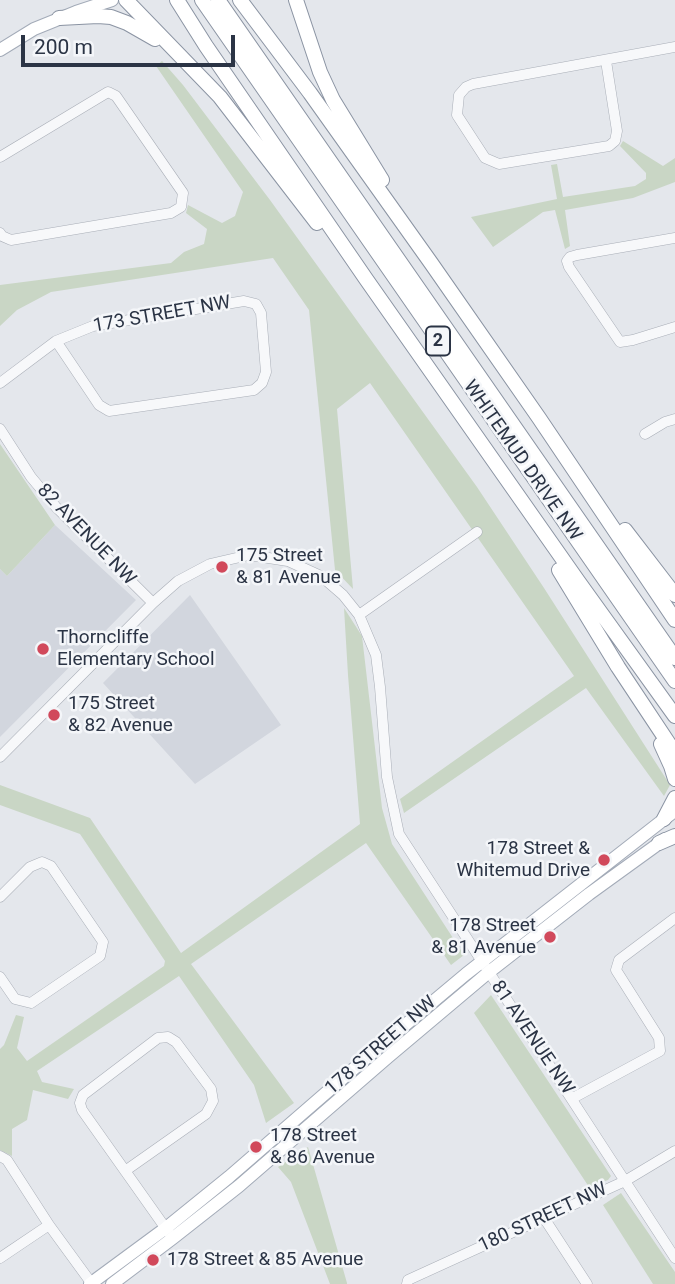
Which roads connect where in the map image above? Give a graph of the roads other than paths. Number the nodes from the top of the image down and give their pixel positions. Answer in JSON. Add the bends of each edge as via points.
{"nodes":[{"id":1,"x":112,"y":0,"type":"edge"},
{"id":2,"x":126,"y":0,"type":"edge"},
{"id":3,"x":177,"y":0,"type":"edge"},
{"id":4,"x":202,"y":0,"type":"edge"},
{"id":5,"x":218,"y":0,"type":"edge"},
{"id":6,"x":240,"y":0,"type":"edge"},
{"id":7,"x":296,"y":0,"type":"edge"},
{"id":8,"x":302,"y":7,"type":"edge"},
{"id":9,"x":59,"y":18,"type":"junction"},
{"id":10,"x":675,"y":47,"type":"edge"},
{"id":11,"x":0,"y":50,"type":"edge"},
{"id":12,"x":184,"y":61,"type":"junction"},
{"id":13,"x":606,"y":61,"type":"junction"},
{"id":14,"x":0,"y":157,"type":"edge"},
{"id":15,"x":1,"y":235,"type":"edge"},
{"id":16,"x":675,"y":238,"type":"edge"},
{"id":17,"x":431,"y":263,"type":"junction"},
{"id":18,"x":366,"y":279,"type":"junction"},
{"id":19,"x":675,"y":327,"type":"edge"},
{"id":20,"x":56,"y":341,"type":"junction"},
{"id":21,"x":0,"y":383,"type":"edge"},
{"id":22,"x":538,"y":418,"type":"junction"},
{"id":23,"x":675,"y":419,"type":"edge"},
{"id":24,"x":0,"y":429,"type":"edge"},
{"id":25,"x":474,"y":432,"type":"junction"},
{"id":26,"x":645,"y":434,"type":"dead end"},
{"id":27,"x":477,"y":533,"type":"dead end"},
{"id":28,"x":675,"y":595,"type":"edge"},
{"id":29,"x":153,"y":603,"type":"junction"},
{"id":30,"x":359,"y":615,"type":"junction"},
{"id":31,"x":675,"y":620,"type":"edge"},
{"id":32,"x":675,"y":658,"type":"edge"},
{"id":33,"x":675,"y":681,"type":"edge"},
{"id":34,"x":641,"y":701,"type":"junction"},
{"id":35,"x":675,"y":716,"type":"edge"},
{"id":36,"x":675,"y":753,"type":"edge"},
{"id":37,"x":0,"y":757,"type":"edge"},
{"id":38,"x":675,"y":779,"type":"edge"},
{"id":39,"x":675,"y":798,"type":"edge"},
{"id":40,"x":669,"y":815,"type":"edge"},
{"id":41,"x":675,"y":834,"type":"edge"},
{"id":42,"x":659,"y":843,"type":"joint"},
{"id":43,"x":0,"y":897,"type":"edge"},
{"id":44,"x":675,"y":918,"type":"edge"},
{"id":45,"x":485,"y":967,"type":"junction"},
{"id":46,"x":0,"y":977,"type":"edge"},
{"id":47,"x":572,"y":1098,"type":"junction"},
{"id":48,"x":675,"y":1152,"type":"edge"},
{"id":49,"x":0,"y":1156,"type":"edge"},
{"id":50,"x":125,"y":1171,"type":"junction"},
{"id":51,"x":625,"y":1181,"type":"junction"},
{"id":52,"x":544,"y":1217,"type":"junction"},
{"id":53,"x":49,"y":1225,"type":"junction"},
{"id":54,"x":170,"y":1233,"type":"junction"},
{"id":55,"x":0,"y":1258,"type":"edge"},
{"id":56,"x":675,"y":1258,"type":"edge"},
{"id":57,"x":407,"y":1282,"type":"edge"},
{"id":58,"x":91,"y":1284,"type":"edge"},
{"id":59,"x":112,"y":1284,"type":"edge"},
{"id":60,"x":587,"y":1284,"type":"edge"}],
"edges":[{"from":1,"to":9,"type":"main road"},
{"from":2,"to":12,"type":"highway"},
{"from":3,"to":18,"type":"highway"},
{"from":4,"to":33,"type":"highway","name":"WHITEMUD DRIVE NW","number":"2"},
{"from":5,"to":32,"type":"highway","name":"WHITEMUD DRIVE NW","number":"2"},
{"from":6,"to":17,"type":"highway"},
{"from":7,"to":8,"type":"highway"},
{"from":8,"to":17,"type":"highway","via":[[333,100]]},
{"from":9,"to":11,"type":"main road"},
{"from":9,"to":12,"type":"highway","via":[[120,20]]},
{"from":10,"to":13,"type":"street"},
{"from":12,"to":18,"type":"highway","via":[[220,97],[332,243]]},
{"from":13,"to":13,"type":"street","via":[[473,84],[459,95],[457,115],[485,158],[499,164],[604,147],[617,137]]},
{"from":14,"to":15,"type":"street","via":[[108,92],[116,96],[183,193],[181,207],[171,213],[11,240]]},
{"from":16,"to":19,"type":"street","via":[[577,255],[567,261],[620,342]]},
{"from":17,"to":22,"type":"highway"},
{"from":18,"to":25,"type":"highway"},
{"from":20,"to":20,"type":"street","name":"173 STREET NW","via":[[99,405],[109,411],[254,390],[266,372],[261,313],[256,304],[244,301],[93,326]]},
{"from":20,"to":21,"type":"street","name":"173 STREET NW"},
{"from":22,"to":28,"type":"highway"},
{"from":22,"to":31,"type":"highway"},
{"from":23,"to":26,"type":"street"},
{"from":24,"to":29,"type":"street","name":"82 AVENUE NW","via":[[56,506]]},
{"from":25,"to":34,"type":"highway"},
{"from":25,"to":35,"type":"highway"},
{"from":27,"to":30,"type":"street"},
{"from":29,"to":30,"type":"street","name":"81 AVENUE NW","via":[[178,581],[210,564],[250,555],[288,561],[321,576]]},
{"from":29,"to":37,"type":"street"},
{"from":30,"to":45,"type":"street","name":"81 AVENUE NW","via":[[376,655],[387,777],[399,834]]},
{"from":34,"to":36,"type":"highway"},
{"from":34,"to":38,"type":"highway"},
{"from":39,"to":40,"type":"highway"},
{"from":40,"to":45,"type":"main road","name":"178 STREET NW"},
{"from":41,"to":42,"type":"highway"},
{"from":42,"to":45,"type":"main road","name":"178 STREET NW"},
{"from":43,"to":46,"type":"street","via":[[30,867],[42,862],[51,866],[103,942],[100,956],[31,1003],[15,999]]},
{"from":44,"to":47,"type":"street","via":[[619,960],[616,970],[659,1038],[660,1051]]},
{"from":45,"to":47,"type":"street","name":"81 AVENUE NW"},
{"from":45,"to":54,"type":"main road","name":"178 STREET NW","via":[[380,1046]]},
{"from":47,"to":51,"type":"street","name":"81 AVENUE NW"},
{"from":48,"to":51,"type":"street","name":"180 STREET NW"},
{"from":49,"to":53,"type":"street"},
{"from":50,"to":50,"type":"street","via":[[80,1103],[83,1095],[158,1038],[168,1037],[211,1089],[213,1101],[206,1114]]},
{"from":50,"to":54,"type":"street"},
{"from":51,"to":52,"type":"street","name":"180 STREET NW"},
{"from":51,"to":56,"type":"street","name":"81 AVENUE NW"},
{"from":52,"to":57,"type":"street","name":"180 STREET NW"},
{"from":52,"to":60,"type":"street"},
{"from":53,"to":55,"type":"street"},
{"from":53,"to":58,"type":"street"},
{"from":54,"to":58,"type":"main road","name":"178 STREET NW"},
{"from":54,"to":59,"type":"main road","name":"178 STREET NW"}]}
